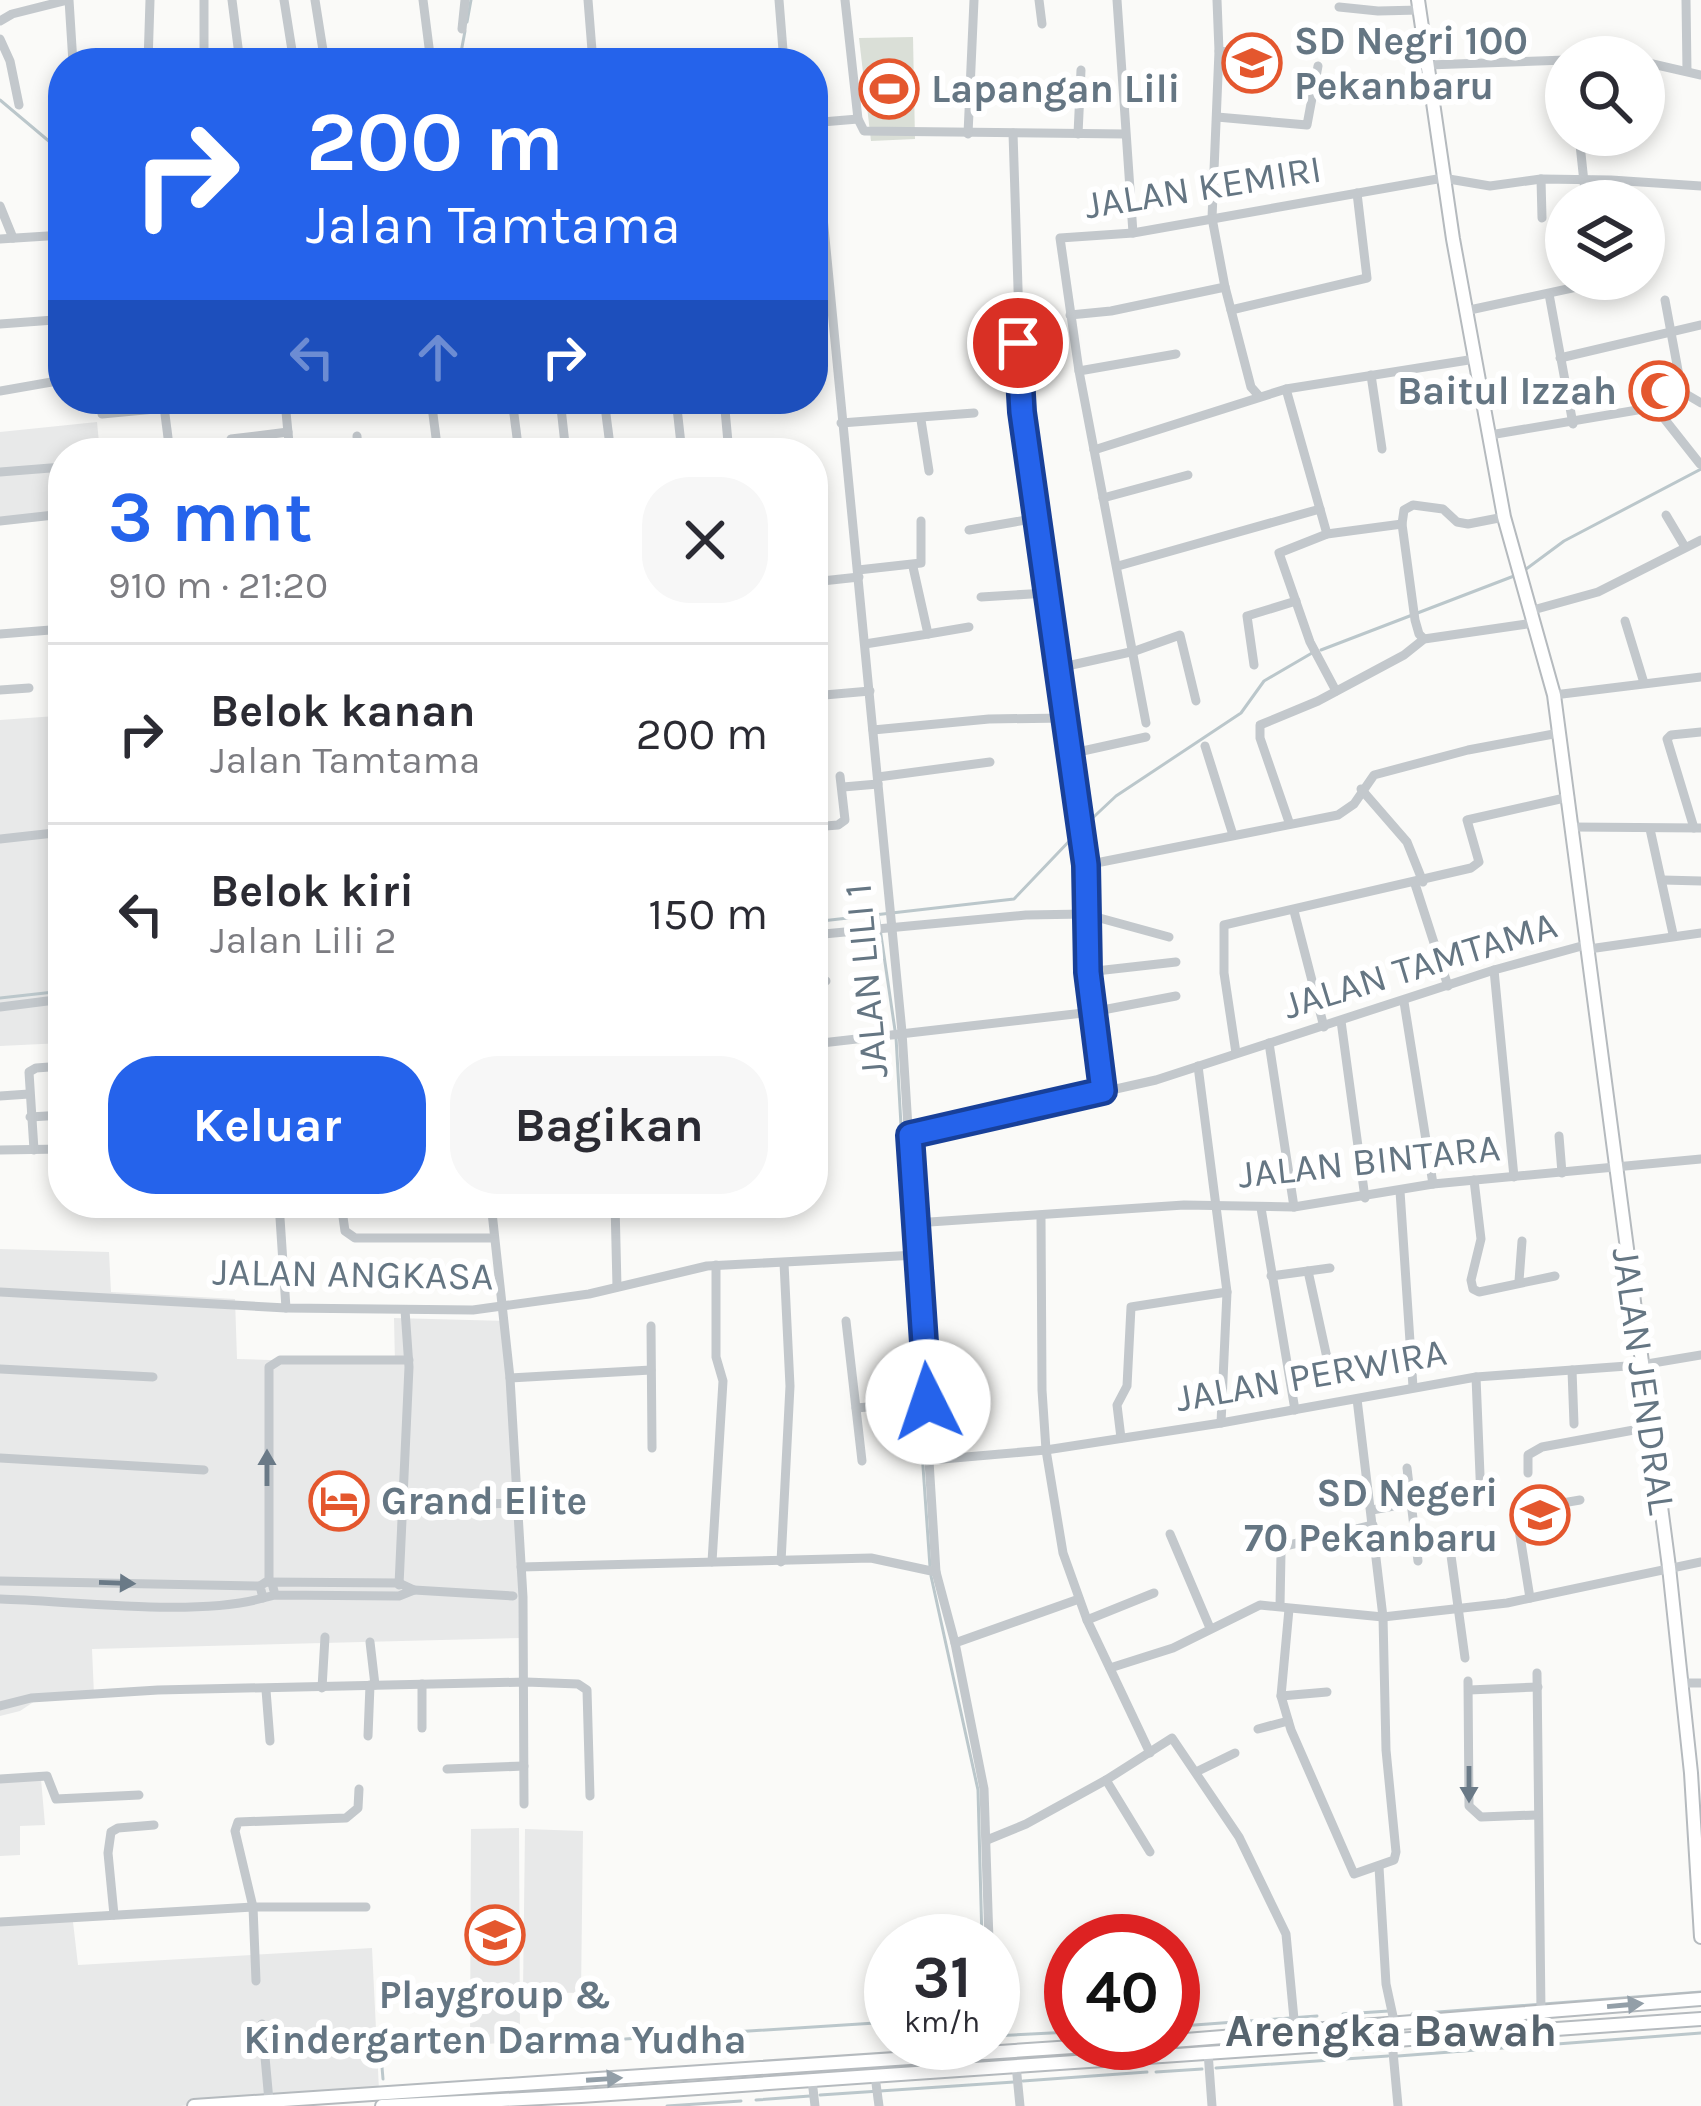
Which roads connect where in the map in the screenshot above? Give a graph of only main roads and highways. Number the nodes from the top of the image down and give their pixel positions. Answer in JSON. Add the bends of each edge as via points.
{"nodes":[{"id":1,"x":1419,"y":5,"type":"edge"},
{"id":2,"x":1696,"y":1774,"type":"edge"},
{"id":3,"x":1697,"y":1836,"type":"edge"},
{"id":4,"x":1701,"y":1937,"type":"edge"},
{"id":5,"x":1701,"y":1999,"type":"edge"},
{"id":6,"x":1701,"y":2019,"type":"edge"},
{"id":7,"x":1200,"y":2037,"type":"edge"},
{"id":8,"x":864,"y":2058,"type":"edge"},
{"id":9,"x":769,"y":2067,"type":"junction"},
{"id":10,"x":772,"y":2083,"type":"junction"},
{"id":11,"x":877,"y":2091,"type":"edge"},
{"id":12,"x":814,"y":2094,"type":"edge"},
{"id":13,"x":194,"y":2106,"type":"edge"},
{"id":14,"x":382,"y":2106,"type":"edge"}],
"edges":[{"from":1,"to":2,"type":"main road","name":"JALAN JENDRAL","via":[[1504,517],[1554,694]]},
{"from":2,"to":3,"type":"main road","name":"JALAN JENDRAL"},
{"from":3,"to":4,"type":"main road","name":"JALAN JENDRAL"},
{"from":7,"to":5,"type":"main road","one_way":true,"via":[[1296,2022]]},
{"from":6,"to":11,"type":"main road","via":[[1016,2065]]},
{"from":8,"to":9,"type":"main road"},
{"from":9,"to":10,"type":"main road"},
{"from":13,"to":9,"type":"main road","one_way":true},
{"from":10,"to":12,"type":"main road"},
{"from":10,"to":14,"type":"main road"},
{"from":11,"to":12,"type":"main road"}]}
